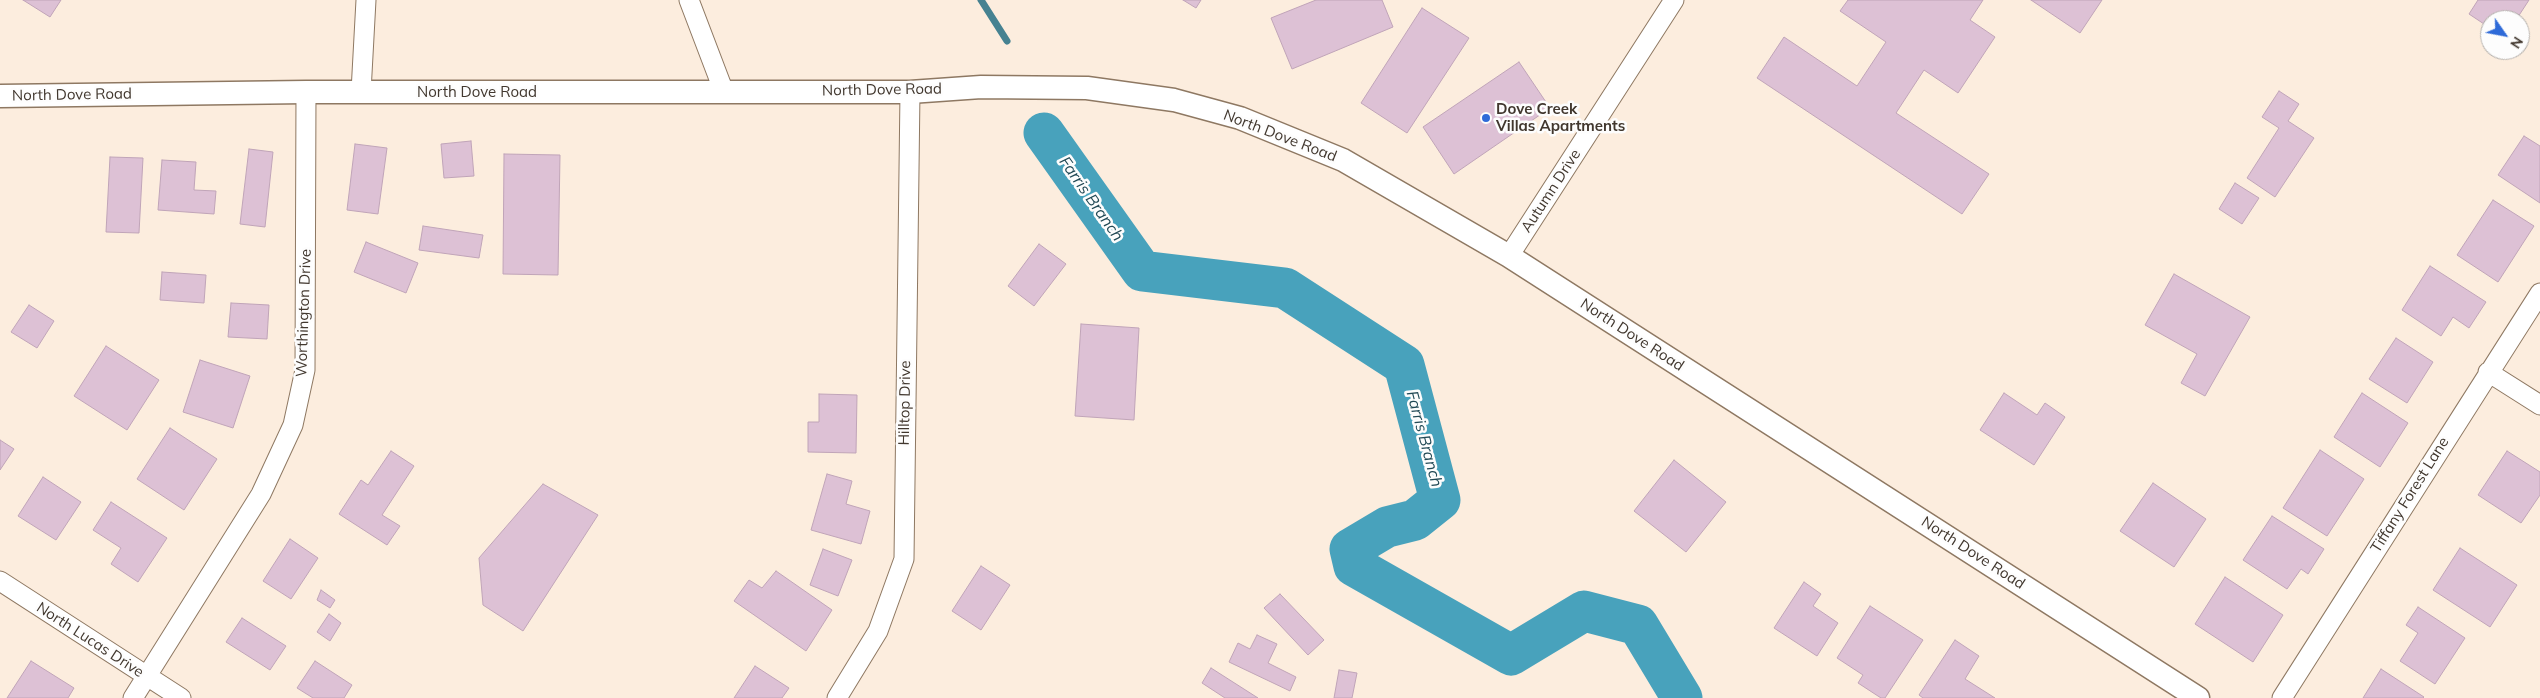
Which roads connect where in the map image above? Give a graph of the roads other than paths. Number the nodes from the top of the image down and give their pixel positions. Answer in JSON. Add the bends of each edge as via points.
{"nodes":[{"id":1,"x":366,"y":0,"type":"edge"},
{"id":2,"x":689,"y":0,"type":"edge"},
{"id":3,"x":1674,"y":0,"type":"edge"},
{"id":4,"x":306,"y":92,"type":"junction"},
{"id":5,"x":361,"y":92,"type":"junction"},
{"id":6,"x":724,"y":92,"type":"junction"},
{"id":7,"x":910,"y":92,"type":"junction"},
{"id":8,"x":0,"y":96,"type":"edge"},
{"id":9,"x":1509,"y":256,"type":"junction"},
{"id":10,"x":2540,"y":293,"type":"edge"},
{"id":11,"x":2488,"y":372,"type":"junction"},
{"id":12,"x":2540,"y":406,"type":"edge"},
{"id":13,"x":0,"y":581,"type":"edge"},
{"id":14,"x":147,"y":676,"type":"junction"},
{"id":15,"x":133,"y":698,"type":"edge"},
{"id":16,"x":181,"y":698,"type":"edge"},
{"id":17,"x":838,"y":698,"type":"edge"},
{"id":18,"x":2198,"y":698,"type":"edge"},
{"id":19,"x":2282,"y":698,"type":"edge"}],
"edges":[{"from":1,"to":5,"type":"street"},
{"from":2,"to":6,"type":"street"},
{"from":3,"to":9,"type":"street","name":"Autumn Drive"},
{"from":4,"to":5,"type":"street","name":"North Dove Road"},
{"from":4,"to":8,"type":"street","name":"North Dove Road"},
{"from":4,"to":14,"type":"street","name":"Worthington Drive","via":[[304,370],[293,425],[261,494]]},
{"from":5,"to":6,"type":"street","name":"North Dove Road"},
{"from":6,"to":7,"type":"street","name":"North Dove Road"},
{"from":7,"to":9,"type":"street","name":"North Dove Road","via":[[981,86],[1087,88],[1174,100],[1240,118],[1343,160]]},
{"from":7,"to":17,"type":"street","name":"Hilltop Drive","via":[[904,559],[878,631]]},
{"from":9,"to":18,"type":"street","name":"North Dove Road"},
{"from":10,"to":11,"type":"street","name":"Tiffany Forest Lane"},
{"from":11,"to":12,"type":"street"},
{"from":11,"to":19,"type":"street","name":"Tiffany Forest Lane"},
{"from":13,"to":14,"type":"street","name":"North Lucas Drive"},
{"from":14,"to":15,"type":"street","name":"Worthington Drive"},
{"from":14,"to":16,"type":"street","name":"North Lucas Drive"}]}
